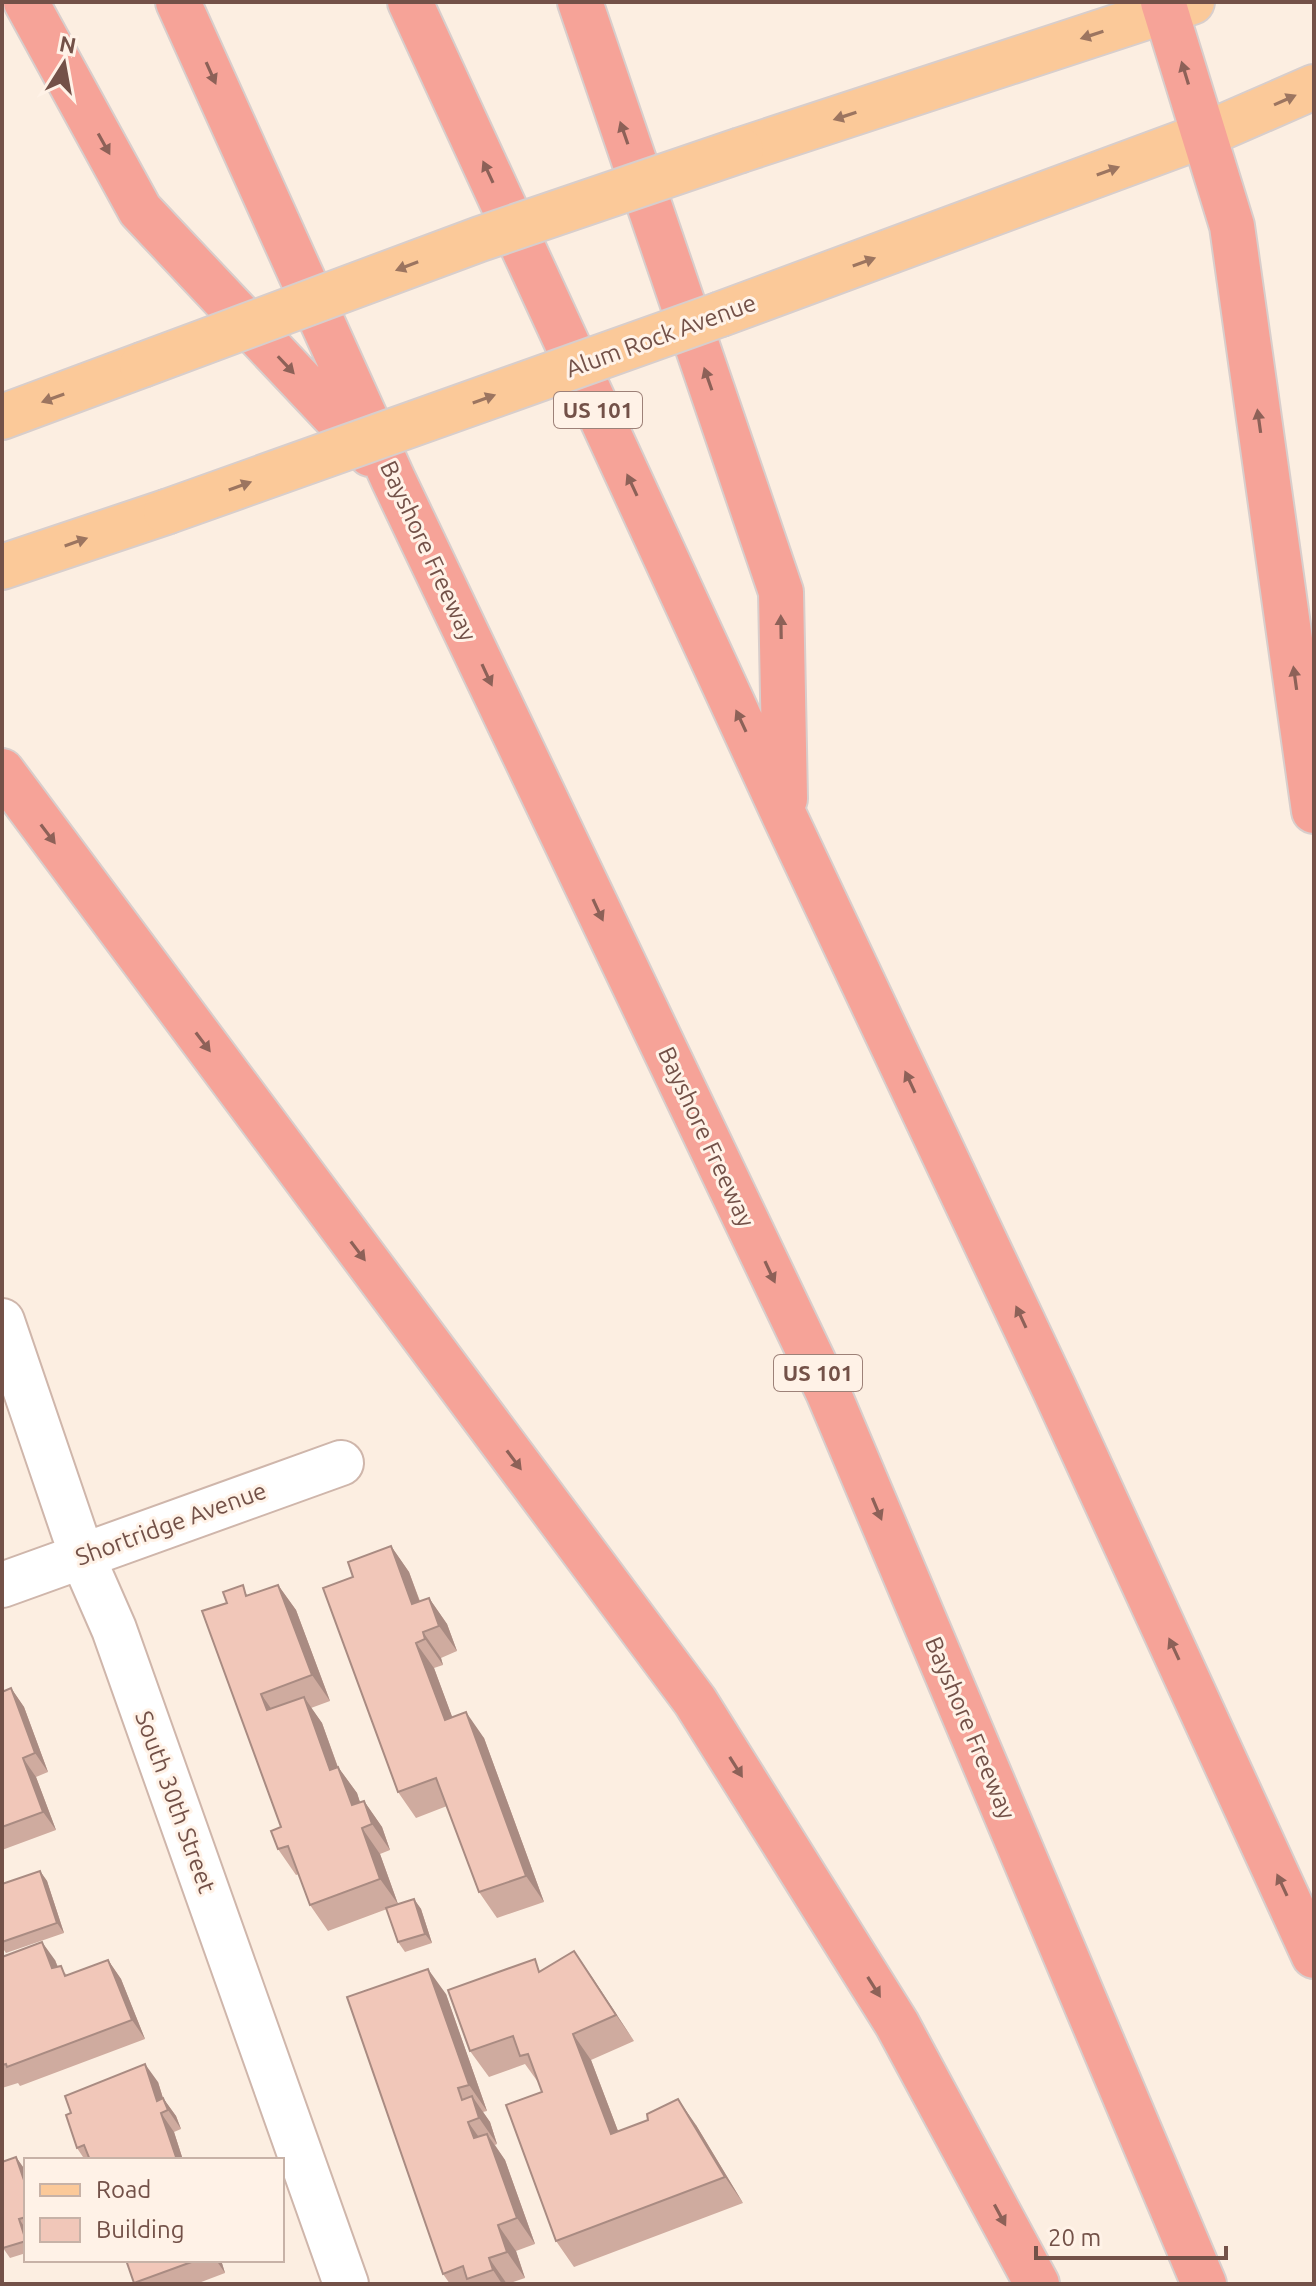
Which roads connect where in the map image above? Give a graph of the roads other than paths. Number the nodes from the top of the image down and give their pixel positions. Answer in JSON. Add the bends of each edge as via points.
{"nodes":[{"id":1,"x":26,"y":2,"type":"edge"},
{"id":2,"x":178,"y":2,"type":"edge"},
{"id":3,"x":410,"y":2,"type":"edge"},
{"id":4,"x":580,"y":2,"type":"edge"},
{"id":5,"x":1174,"y":5,"type":"edge"},
{"id":6,"x":1314,"y":87,"type":"edge"},
{"id":7,"x":1204,"y":135,"type":"junction"},
{"id":8,"x":2,"y":417,"type":"edge"},
{"id":9,"x":393,"y":479,"type":"junction"},
{"id":10,"x":2,"y":567,"type":"edge"},
{"id":11,"x":2,"y":771,"type":"edge"},
{"id":12,"x":1314,"y":811,"type":"edge"},
{"id":13,"x":785,"y":817,"type":"junction"},
{"id":14,"x":2,"y":1321,"type":"edge"},
{"id":15,"x":341,"y":1463,"type":"dead end"},
{"id":16,"x":82,"y":1556,"type":"junction"},
{"id":17,"x":2,"y":1585,"type":"edge"},
{"id":18,"x":1314,"y":1956,"type":"edge"},
{"id":19,"x":346,"y":2284,"type":"edge"},
{"id":20,"x":1037,"y":2284,"type":"edge"},
{"id":21,"x":1204,"y":2284,"type":"edge"}],
"edges":[{"from":1,"to":9,"type":"highway","one_way":true,"via":[[140,210]]},
{"from":2,"to":9,"type":"highway","name":"Bayshore Freeway","number":"US 101","one_way":true},
{"from":13,"to":3,"type":"highway","number":"US 101","one_way":true},
{"from":13,"to":4,"type":"highway","one_way":true,"via":[[781,592]]},
{"from":7,"to":5,"type":"highway","one_way":true},
{"from":5,"to":8,"type":"main road","one_way":true,"bridge":true,"via":[[480,239]]},
{"from":7,"to":6,"type":"main road","name":"Alum Rock Avenue","one_way":true},
{"from":10,"to":7,"type":"main road","name":"Alum Rock Avenue","one_way":true,"bridge":true,"via":[[791,289]]},
{"from":12,"to":7,"type":"highway","one_way":true,"via":[[1232,226]]},
{"from":9,"to":21,"type":"highway","name":"Bayshore Freeway","number":"US 101","one_way":true,"via":[[828,1392]]},
{"from":11,"to":20,"type":"highway","one_way":true,"via":[[695,1701],[897,2024]]},
{"from":18,"to":13,"type":"highway","number":"US 101","one_way":true},
{"from":14,"to":16,"type":"street","name":"South 30th Street"},
{"from":15,"to":16,"type":"street","name":"Shortridge Avenue"},
{"from":16,"to":17,"type":"street","name":"Shortridge Avenue"},
{"from":16,"to":19,"type":"street","name":"South 30th Street","via":[[114,1629]]}]}
